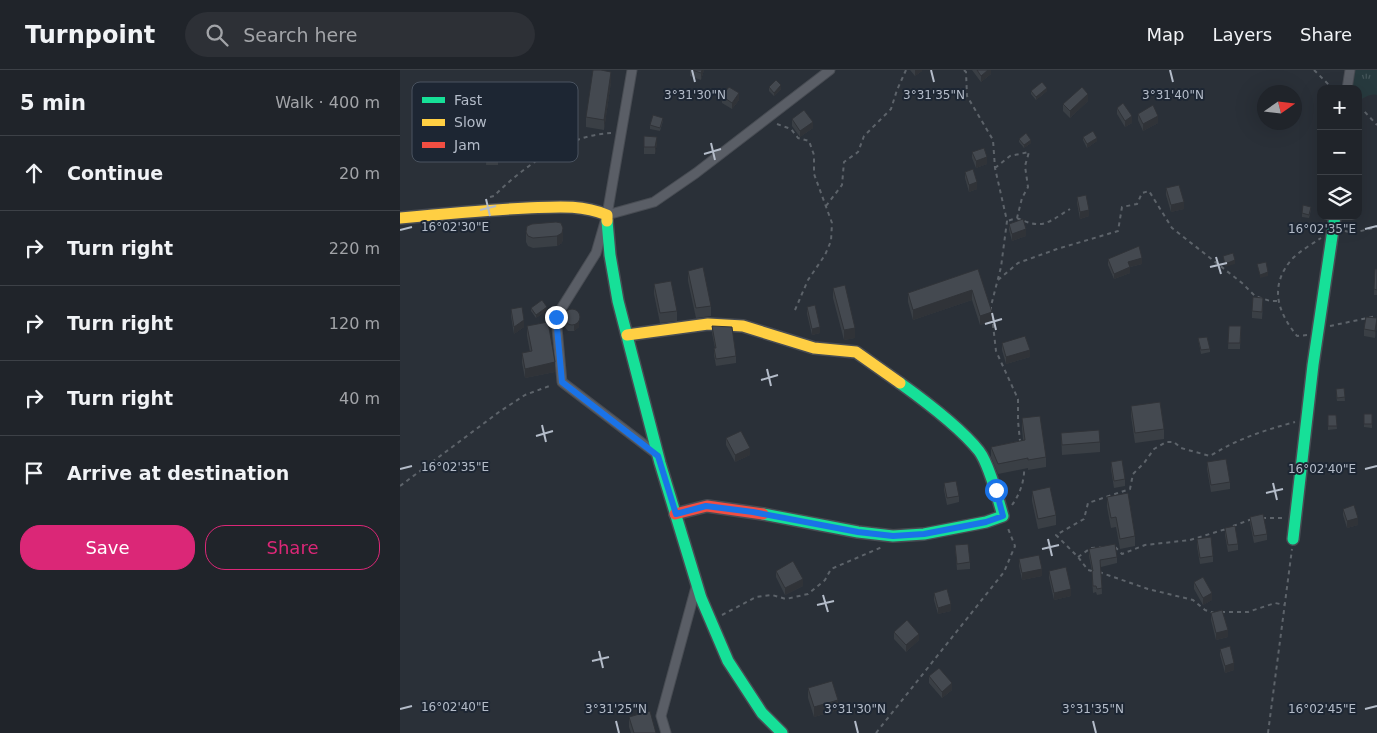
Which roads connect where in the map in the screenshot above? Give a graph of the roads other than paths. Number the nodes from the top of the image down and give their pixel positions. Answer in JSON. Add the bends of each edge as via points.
{"nodes":[{"id":1,"x":632,"y":70,"type":"edge"},
{"id":2,"x":830,"y":70,"type":"edge"},
{"id":3,"x":1350,"y":70,"type":"edge"},
{"id":4,"x":1348,"y":85,"type":"edge"},
{"id":5,"x":607,"y":215,"type":"junction"},
{"id":6,"x":400,"y":218,"type":"edge"},
{"id":7,"x":1334,"y":220,"type":"edge"},
{"id":8,"x":627,"y":335,"type":"junction"},
{"id":9,"x":658,"y":456,"type":"junction"},
{"id":10,"x":676,"y":514,"type":"junction"},
{"id":11,"x":1294,"y":539,"type":"road end"},
{"id":12,"x":697,"y":584,"type":"junction"},
{"id":13,"x":666,"y":733,"type":"edge"},
{"id":14,"x":782,"y":733,"type":"edge"}],
"edges":[{"from":1,"to":5,"type":"street"},
{"from":2,"to":5,"type":"street","via":[[654,202]]},
{"from":3,"to":4,"type":"street"},
{"from":5,"to":6,"type":"street","via":[[592,209],[570,207],[476,210]]},
{"from":5,"to":8,"type":"street","via":[[610,255]]},
{"from":5,"to":9,"type":"street","via":[[596,253],[556,317],[562,382]]},
{"from":7,"to":11,"type":"street","via":[[1318,329]]},
{"from":8,"to":9,"type":"street"},
{"from":8,"to":10,"type":"street","via":[[708,324],[744,326],[814,348],[856,352],[951,423],[980,452],[1003,516],[924,534],[893,536],[706,506]]},
{"from":9,"to":10,"type":"street"},
{"from":10,"to":12,"type":"street"},
{"from":12,"to":13,"type":"street","via":[[660,716]]},
{"from":12,"to":14,"type":"street","via":[[728,661],[762,713]]}]}
